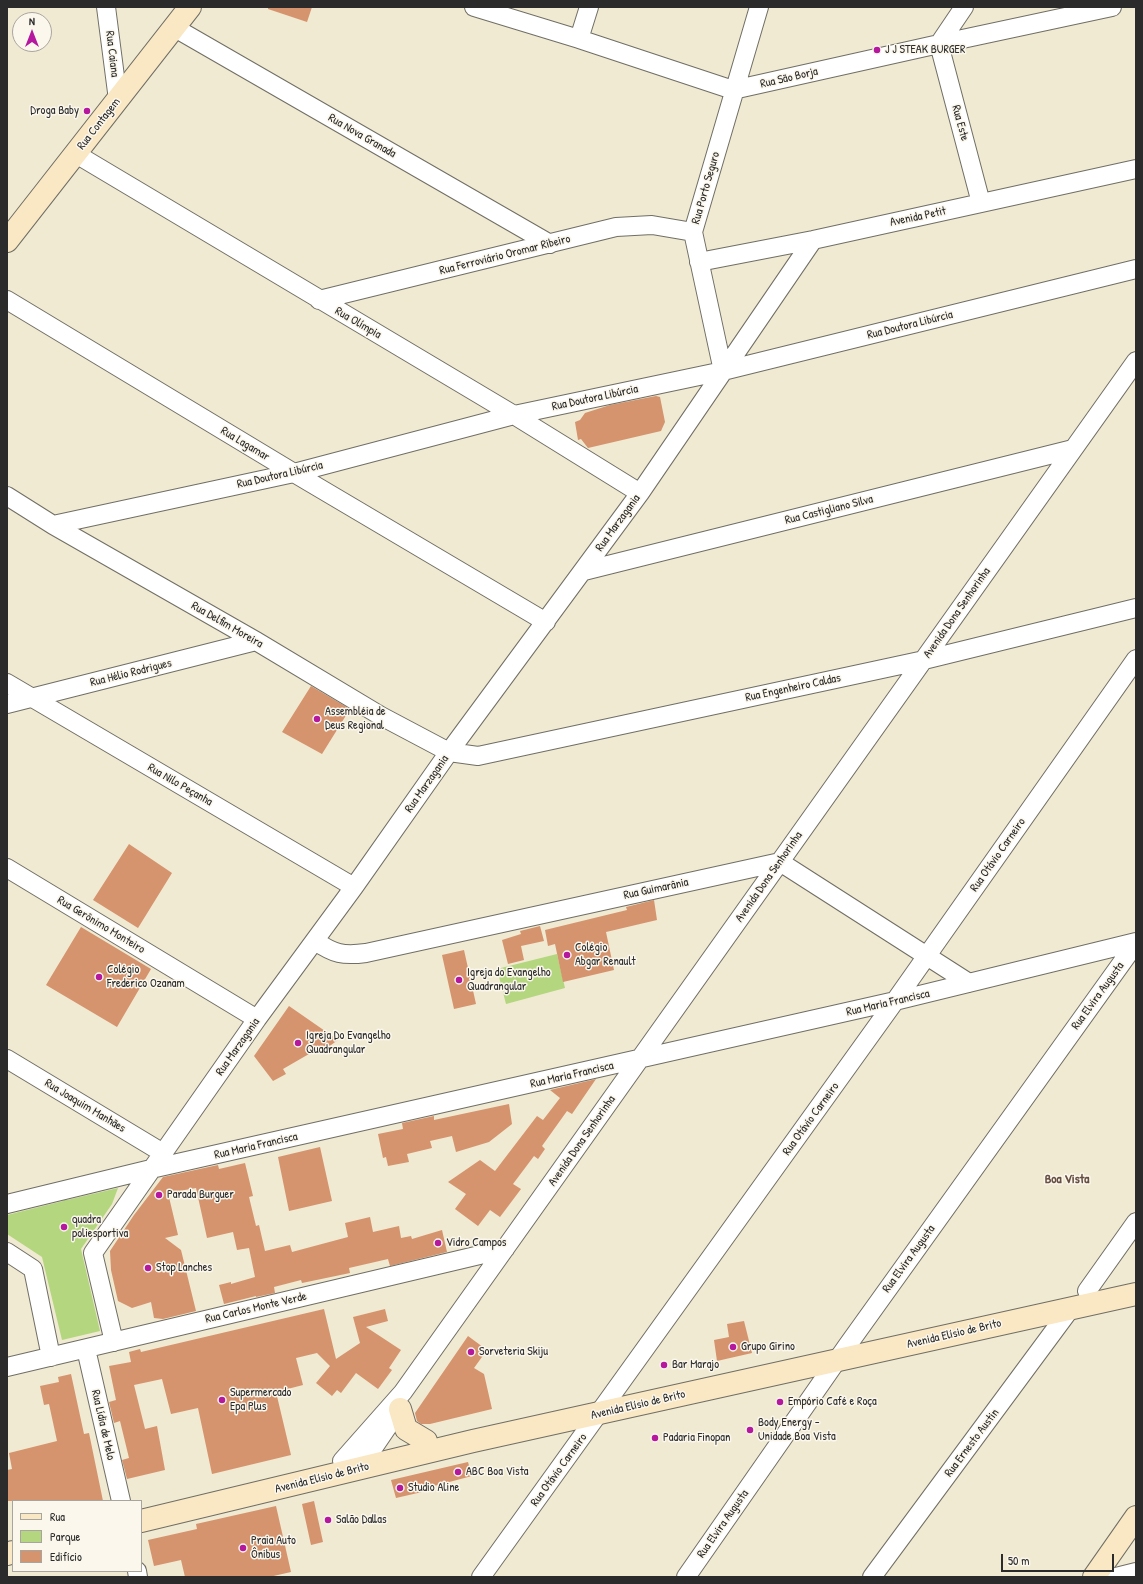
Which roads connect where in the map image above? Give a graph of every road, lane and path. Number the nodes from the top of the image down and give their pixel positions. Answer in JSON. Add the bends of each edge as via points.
{"nodes":[{"id":1,"x":106,"y":7,"type":"edge"},
{"id":2,"x":190,"y":7,"type":"edge"},
{"id":3,"x":474,"y":7,"type":"edge"},
{"id":4,"x":589,"y":7,"type":"edge"},
{"id":5,"x":759,"y":7,"type":"edge"},
{"id":6,"x":964,"y":7,"type":"edge"},
{"id":7,"x":1112,"y":7,"type":"edge"},
{"id":8,"x":175,"y":28,"type":"junction"},
{"id":9,"x":579,"y":39,"type":"junction"},
{"id":10,"x":939,"y":44,"type":"junction"},
{"id":11,"x":733,"y":90,"type":"junction"},
{"id":12,"x":118,"y":100,"type":"junction"},
{"id":13,"x":76,"y":154,"type":"junction"},
{"id":14,"x":1136,"y":169,"type":"edge"},
{"id":15,"x":980,"y":203,"type":"junction"},
{"id":16,"x":693,"y":232,"type":"junction"},
{"id":17,"x":813,"y":240,"type":"junction"},
{"id":18,"x":7,"y":241,"type":"edge"},
{"id":19,"x":550,"y":244,"type":"junction"},
{"id":20,"x":699,"y":262,"type":"junction"},
{"id":21,"x":1136,"y":270,"type":"edge"},
{"id":22,"x":7,"y":300,"type":"edge"},
{"id":23,"x":319,"y":300,"type":"junction"},
{"id":24,"x":1136,"y":361,"type":"edge"},
{"id":25,"x":723,"y":371,"type":"junction"},
{"id":26,"x":514,"y":415,"type":"junction"},
{"id":27,"x":1074,"y":449,"type":"junction"},
{"id":28,"x":294,"y":473,"type":"junction"},
{"id":29,"x":640,"y":493,"type":"junction"},
{"id":30,"x":7,"y":496,"type":"edge"},
{"id":31,"x":53,"y":525,"type":"junction"},
{"id":32,"x":584,"y":571,"type":"junction"},
{"id":33,"x":1136,"y":608,"type":"edge"},
{"id":34,"x":546,"y":622,"type":"junction"},
{"id":35,"x":256,"y":641,"type":"junction"},
{"id":36,"x":1136,"y":659,"type":"edge"},
{"id":37,"x":924,"y":660,"type":"junction"},
{"id":38,"x":7,"y":683,"type":"edge"},
{"id":39,"x":32,"y":698,"type":"junction"},
{"id":40,"x":7,"y":704,"type":"edge"},
{"id":41,"x":449,"y":752,"type":"junction"},
{"id":42,"x":780,"y":862,"type":"junction"},
{"id":43,"x":7,"y":868,"type":"edge"},
{"id":44,"x":354,"y":887,"type":"junction"},
{"id":45,"x":315,"y":941,"type":"junction"},
{"id":46,"x":1136,"y":943,"type":"edge"},
{"id":47,"x":927,"y":956,"type":"junction"},
{"id":48,"x":969,"y":983,"type":"junction"},
{"id":49,"x":895,"y":1001,"type":"junction"},
{"id":50,"x":257,"y":1019,"type":"junction"},
{"id":51,"x":7,"y":1059,"type":"edge"},
{"id":52,"x":640,"y":1059,"type":"junction"},
{"id":53,"x":164,"y":1153,"type":"junction"},
{"id":54,"x":151,"y":1169,"type":"junction"},
{"id":55,"x":7,"y":1204,"type":"edge"},
{"id":56,"x":1136,"y":1222,"type":"edge"},
{"id":57,"x":505,"y":1249,"type":"junction"},
{"id":58,"x":7,"y":1252,"type":"edge"},
{"id":59,"x":1136,"y":1280,"type":"edge"},
{"id":60,"x":1087,"y":1291,"type":"junction"},
{"id":61,"x":1136,"y":1294,"type":"edge"},
{"id":62,"x":1071,"y":1308,"type":"junction"},
{"id":63,"x":114,"y":1342,"type":"junction"},
{"id":64,"x":86,"y":1349,"type":"junction"},
{"id":65,"x":842,"y":1353,"type":"junction"},
{"id":66,"x":51,"y":1357,"type":"junction"},
{"id":67,"x":7,"y":1367,"type":"edge"},
{"id":68,"x":401,"y":1401,"type":"junction"},
{"id":69,"x":604,"y":1408,"type":"junction"},
{"id":70,"x":426,"y":1441,"type":"junction"},
{"id":71,"x":356,"y":1462,"type":"junction"},
{"id":72,"x":121,"y":1500,"type":"edge"},
{"id":73,"x":142,"y":1507,"type":"edge"},
{"id":74,"x":1136,"y":1517,"type":"edge"},
{"id":75,"x":142,"y":1522,"type":"edge"},
{"id":76,"x":1136,"y":1572,"type":"edge"},
{"id":77,"x":481,"y":1577,"type":"edge"},
{"id":78,"x":686,"y":1577,"type":"edge"},
{"id":79,"x":872,"y":1577,"type":"edge"},
{"id":80,"x":1094,"y":1577,"type":"edge"},
{"id":81,"x":1116,"y":1577,"type":"edge"}],
"edges":[{"from":1,"to":12,"type":"street","name":"Rua Caiana"},
{"from":2,"to":8,"type":"street","name":"Rua Contagem"},
{"from":3,"to":9,"type":"street"},
{"from":4,"to":9,"type":"street"},
{"from":5,"to":11,"type":"street","name":"Rua Porto Seguro"},
{"from":6,"to":10,"type":"street"},
{"from":7,"to":10,"type":"street","name":"Rua São Borja"},
{"from":8,"to":12,"type":"street","name":"Rua Contagem"},
{"from":8,"to":19,"type":"street","name":"Rua Nova Granada"},
{"from":9,"to":11,"type":"street"},
{"from":10,"to":11,"type":"street","name":"Rua São Borja"},
{"from":10,"to":15,"type":"street","name":"Rua Este"},
{"from":11,"to":16,"type":"street","name":"Rua Porto Seguro"},
{"from":12,"to":13,"type":"street","name":"Rua Contagem"},
{"from":13,"to":18,"type":"street","name":"Rua Contagem"},
{"from":13,"to":23,"type":"street","name":"Rua Olímpia"},
{"from":14,"to":15,"type":"street","name":"Avenida Petit"},
{"from":15,"to":17,"type":"street","name":"Avenida Petit"},
{"from":16,"to":19,"type":"street","name":"Rua Ferroviário Oromar Ribeiro","via":[[662,226],[636,225],[616,227]]},
{"from":16,"to":20,"type":"street","name":"Rua Porto Seguro"},
{"from":17,"to":20,"type":"street","name":"Avenida Petit"},
{"from":17,"to":25,"type":"street","name":"Rua Marzagania"},
{"from":19,"to":23,"type":"street","name":"Rua Ferroviário Oromar Ribeiro"},
{"from":20,"to":25,"type":"street","name":"Rua Porto Seguro"},
{"from":21,"to":25,"type":"street","name":"Rua Doutora Libúrcia"},
{"from":22,"to":28,"type":"street","name":"Rua Lagamar"},
{"from":23,"to":26,"type":"street","name":"Rua Olímpia"},
{"from":24,"to":27,"type":"street","name":"Avenida Dona Senhorinha"},
{"from":25,"to":26,"type":"street","name":"Rua Doutora Libúrcia"},
{"from":25,"to":29,"type":"street","name":"Rua Marzagania"},
{"from":26,"to":28,"type":"street","name":"Rua Doutora Libúrcia"},
{"from":26,"to":29,"type":"street","name":"Rua Olímpia"},
{"from":27,"to":32,"type":"street","name":"Rua Castigliano Silva"},
{"from":27,"to":37,"type":"street","name":"Avenida Dona Senhorinha"},
{"from":28,"to":31,"type":"street","name":"Rua Doutora Libúrcia"},
{"from":28,"to":34,"type":"street","name":"Rua Lagamar"},
{"from":29,"to":32,"type":"street","name":"Rua Marzagania"},
{"from":30,"to":31,"type":"street","name":"Rua Delfim Moreira"},
{"from":31,"to":35,"type":"street","name":"Rua Delfim Moreira"},
{"from":32,"to":34,"type":"street","name":"Rua Marzagania"},
{"from":33,"to":37,"type":"street","name":"Rua Engenheiro Caldas"},
{"from":34,"to":41,"type":"street","name":"Rua Marzagania"},
{"from":35,"to":39,"type":"street","name":"Rua Hélio Rodrigues"},
{"from":35,"to":41,"type":"street","name":"Rua Delfim Moreira","via":[[381,716]]},
{"from":36,"to":47,"type":"street","name":"Rua Otávio Carneiro"},
{"from":37,"to":41,"type":"street","name":"Rua Engenheiro Caldas","via":[[511,750],[478,756]]},
{"from":37,"to":42,"type":"street","name":"Avenida Dona Senhorinha"},
{"from":38,"to":39,"type":"street","name":"Rua Nilo Peçanha"},
{"from":39,"to":40,"type":"street","name":"Rua Hélio Rodrigues"},
{"from":39,"to":44,"type":"street","name":"Rua Nilo Peçanha"},
{"from":41,"to":44,"type":"street","name":"Rua Marzagania"},
{"from":42,"to":45,"type":"street","name":"Rua Guimarânia","via":[[366,953],[341,955]]},
{"from":42,"to":47,"type":"street"},
{"from":42,"to":52,"type":"street","name":"Avenida Dona Senhorinha"},
{"from":43,"to":50,"type":"street","name":"Rua Gerônimo Monteiro"},
{"from":44,"to":45,"type":"street","name":"Rua Marzagania"},
{"from":45,"to":50,"type":"street","name":"Rua Marzagania"},
{"from":46,"to":48,"type":"street","name":"Rua Maria Francisca"},
{"from":46,"to":65,"type":"street","name":"Rua Elvira Augusta"},
{"from":47,"to":48,"type":"street"},
{"from":47,"to":49,"type":"street","name":"Rua Otávio Carneiro"},
{"from":48,"to":49,"type":"street","name":"Rua Maria Francisca"},
{"from":49,"to":52,"type":"street","name":"Rua Maria Francisca"},
{"from":49,"to":69,"type":"street","name":"Rua Otávio Carneiro"},
{"from":50,"to":53,"type":"street","name":"Rua Marzagania"},
{"from":51,"to":53,"type":"street","name":"Rua Joaquim Manhães"},
{"from":52,"to":54,"type":"street","name":"Rua Maria Francisca"},
{"from":52,"to":57,"type":"street","name":"Avenida Dona Senhorinha"},
{"from":53,"to":54,"type":"street","name":"Rua Marzagania"},
{"from":54,"to":55,"type":"street","name":"Rua Maria Francisca"},
{"from":54,"to":63,"type":"street","name":"Rua Marzagania","via":[[93,1253]]},
{"from":56,"to":60,"type":"street"},
{"from":57,"to":63,"type":"street","name":"Rua Carlos Monte Verde"},
{"from":57,"to":68,"type":"street","name":"Avenida Dona Senhorinha"},
{"from":58,"to":66,"type":"street","via":[[33,1269]]},
{"from":59,"to":60,"type":"street","name":"Avenida Elísio de Brito"},
{"from":60,"to":65,"type":"street","name":"Avenida Elísio de Brito"},
{"from":61,"to":62,"type":"street","name":"Avenida Elísio de Brito"},
{"from":62,"to":65,"type":"street","name":"Avenida Elísio de Brito"},
{"from":62,"to":79,"type":"street","name":"Rua Ernesto Austin"},
{"from":63,"to":64,"type":"street","name":"Rua Carlos Monte Verde"},
{"from":64,"to":66,"type":"street","name":"Rua Carlos Monte Verde"},
{"from":64,"to":72,"type":"street","name":"Rua Lídia de Melo"},
{"from":65,"to":69,"type":"street","name":"Avenida Elísio de Brito"},
{"from":65,"to":78,"type":"street","name":"Rua Elvira Augusta"},
{"from":66,"to":67,"type":"street","name":"Rua Carlos Monte Verde"},
{"from":68,"to":70,"type":"street","via":[[406,1430]]},
{"from":68,"to":71,"type":"street","name":"Avenida Dona Senhorinha"},
{"from":68,"to":71,"type":"street","name":"Avenida Dona Senhorinha"},
{"from":69,"to":70,"type":"street","name":"Avenida Elísio de Brito"},
{"from":69,"to":71,"type":"street","name":"Avenida Elísio de Brito","via":[[473,1441]]},
{"from":69,"to":77,"type":"street","name":"Rua Otávio Carneiro"},
{"from":70,"to":71,"type":"street","name":"Avenida Elísio de Brito"},
{"from":71,"to":73,"type":"street","name":"Avenida Elísio de Brito"},
{"from":71,"to":75,"type":"street","name":"Avenida Elísio de Brito"},
{"from":74,"to":80,"type":"street"},
{"from":76,"to":81,"type":"street"}]}
